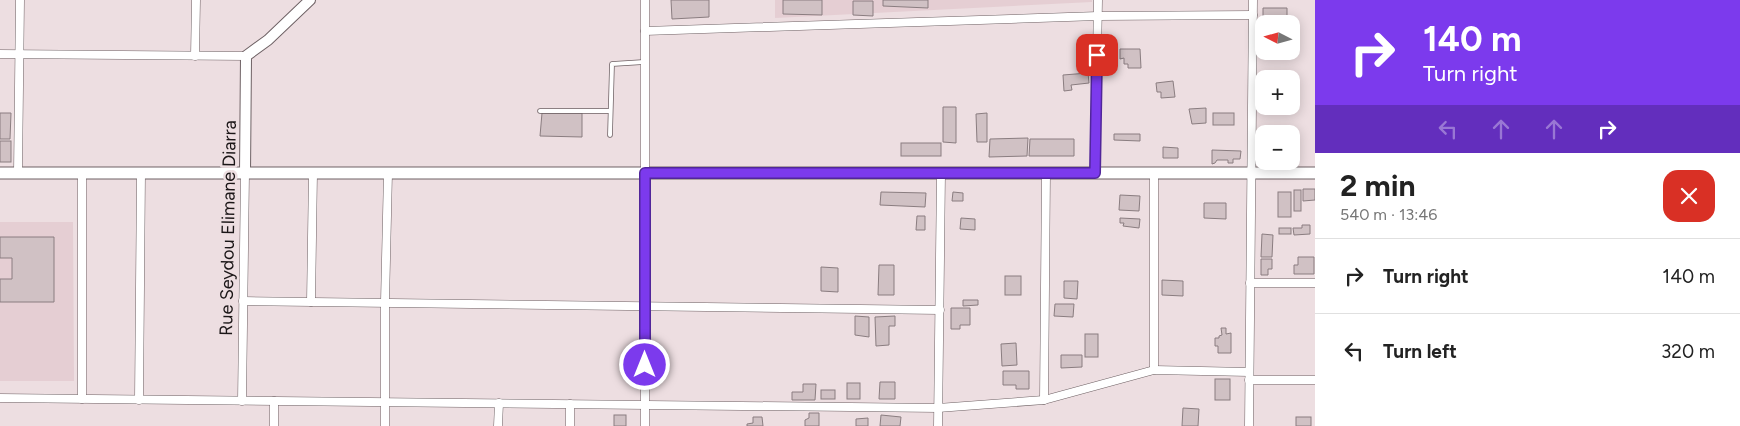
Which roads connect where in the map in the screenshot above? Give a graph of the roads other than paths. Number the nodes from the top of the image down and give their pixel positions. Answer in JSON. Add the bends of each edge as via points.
{"nodes":[{"id":1,"x":20,"y":0,"type":"edge"},
{"id":2,"x":196,"y":0,"type":"edge"},
{"id":3,"x":310,"y":0,"type":"edge"},
{"id":4,"x":646,"y":0,"type":"edge"},
{"id":5,"x":1098,"y":0,"type":"edge"},
{"id":6,"x":1253,"y":0,"type":"edge"},
{"id":7,"x":1253,"y":15,"type":"junction"},
{"id":8,"x":1098,"y":16,"type":"junction"},
{"id":9,"x":645,"y":31,"type":"junction"},
{"id":10,"x":0,"y":54,"type":"edge"},
{"id":11,"x":20,"y":54,"type":"junction"},
{"id":12,"x":195,"y":56,"type":"junction"},
{"id":13,"x":246,"y":56,"type":"junction"},
{"id":14,"x":645,"y":62,"type":"junction"},
{"id":15,"x":540,"y":111,"type":"dead end"},
{"id":16,"x":610,"y":111,"type":"junction"},
{"id":17,"x":610,"y":135,"type":"dead end"},
{"id":18,"x":0,"y":173,"type":"edge"},
{"id":19,"x":18,"y":173,"type":"junction"},
{"id":20,"x":82,"y":173,"type":"junction"},
{"id":21,"x":141,"y":173,"type":"junction"},
{"id":22,"x":245,"y":173,"type":"junction"},
{"id":23,"x":313,"y":173,"type":"junction"},
{"id":24,"x":388,"y":173,"type":"junction"},
{"id":25,"x":645,"y":173,"type":"junction"},
{"id":26,"x":941,"y":173,"type":"junction"},
{"id":27,"x":1046,"y":173,"type":"junction"},
{"id":28,"x":1095,"y":173,"type":"junction"},
{"id":29,"x":1154,"y":173,"type":"junction"},
{"id":30,"x":1251,"y":173,"type":"junction"},
{"id":31,"x":1315,"y":173,"type":"edge"},
{"id":32,"x":1250,"y":283,"type":"junction"},
{"id":33,"x":1315,"y":283,"type":"edge"},
{"id":34,"x":243,"y":301,"type":"junction"},
{"id":35,"x":311,"y":302,"type":"junction"},
{"id":36,"x":385,"y":302,"type":"junction"},
{"id":37,"x":645,"y":306,"type":"junction"},
{"id":38,"x":940,"y":310,"type":"junction"},
{"id":39,"x":1154,"y":370,"type":"junction"},
{"id":40,"x":1249,"y":376,"type":"junction"},
{"id":41,"x":1315,"y":380,"type":"edge"},
{"id":42,"x":0,"y":398,"type":"edge"},
{"id":43,"x":82,"y":399,"type":"junction"},
{"id":44,"x":139,"y":400,"type":"junction"},
{"id":45,"x":1044,"y":400,"type":"junction"},
{"id":46,"x":242,"y":401,"type":"junction"},
{"id":47,"x":274,"y":401,"type":"junction"},
{"id":48,"x":384,"y":402,"type":"junction"},
{"id":49,"x":499,"y":403,"type":"junction"},
{"id":50,"x":570,"y":404,"type":"junction"},
{"id":51,"x":645,"y":405,"type":"junction"},
{"id":52,"x":938,"y":408,"type":"junction"},
{"id":53,"x":274,"y":426,"type":"edge"},
{"id":54,"x":385,"y":426,"type":"edge"},
{"id":55,"x":498,"y":426,"type":"edge"},
{"id":56,"x":570,"y":426,"type":"edge"},
{"id":57,"x":645,"y":426,"type":"edge"},
{"id":58,"x":938,"y":426,"type":"edge"},
{"id":59,"x":1248,"y":426,"type":"edge"}],
"edges":[{"from":1,"to":11,"type":"street"},
{"from":2,"to":12,"type":"street"},
{"from":3,"to":13,"type":"street"},
{"from":4,"to":9,"type":"street"},
{"from":5,"to":8,"type":"street"},
{"from":6,"to":7,"type":"street"},
{"from":7,"to":8,"type":"street"},
{"from":7,"to":30,"type":"street"},
{"from":8,"to":9,"type":"street"},
{"from":8,"to":28,"type":"street"},
{"from":9,"to":14,"type":"street"},
{"from":10,"to":11,"type":"street"},
{"from":11,"to":12,"type":"street"},
{"from":11,"to":19,"type":"street"},
{"from":12,"to":13,"type":"street"},
{"from":13,"to":22,"type":"street","name":"Rue Seydou Elimane Diarra"},
{"from":14,"to":16,"type":"lane","via":[[612,64]]},
{"from":14,"to":25,"type":"street"},
{"from":15,"to":16,"type":"lane"},
{"from":16,"to":17,"type":"lane"},
{"from":18,"to":19,"type":"main road"},
{"from":19,"to":20,"type":"main road"},
{"from":20,"to":21,"type":"main road"},
{"from":20,"to":43,"type":"street"},
{"from":21,"to":22,"type":"main road"},
{"from":21,"to":44,"type":"street"},
{"from":22,"to":23,"type":"main road"},
{"from":22,"to":34,"type":"street","name":"Rue Seydou Elimane Diarra"},
{"from":23,"to":24,"type":"main road"},
{"from":23,"to":35,"type":"street"},
{"from":24,"to":25,"type":"main road"},
{"from":24,"to":36,"type":"street"},
{"from":25,"to":26,"type":"main road"},
{"from":25,"to":37,"type":"street"},
{"from":26,"to":27,"type":"main road"},
{"from":26,"to":38,"type":"street"},
{"from":27,"to":28,"type":"main road"},
{"from":27,"to":45,"type":"street"},
{"from":28,"to":29,"type":"main road"},
{"from":29,"to":30,"type":"main road"},
{"from":29,"to":39,"type":"street"},
{"from":30,"to":31,"type":"main road"},
{"from":30,"to":32,"type":"street"},
{"from":32,"to":33,"type":"street"},
{"from":32,"to":40,"type":"street"},
{"from":34,"to":35,"type":"street"},
{"from":34,"to":46,"type":"street","name":"Rue Seydou Elimane Diarra"},
{"from":35,"to":36,"type":"street"},
{"from":36,"to":37,"type":"street"},
{"from":36,"to":48,"type":"street"},
{"from":37,"to":38,"type":"street"},
{"from":37,"to":51,"type":"street"},
{"from":38,"to":52,"type":"street"},
{"from":39,"to":40,"type":"street"},
{"from":39,"to":45,"type":"street"},
{"from":40,"to":41,"type":"street"},
{"from":40,"to":59,"type":"street"},
{"from":42,"to":43,"type":"street"},
{"from":43,"to":44,"type":"street"},
{"from":44,"to":46,"type":"street"},
{"from":45,"to":52,"type":"street"},
{"from":46,"to":47,"type":"street"},
{"from":47,"to":48,"type":"street"},
{"from":47,"to":53,"type":"street"},
{"from":48,"to":49,"type":"street"},
{"from":48,"to":54,"type":"street"},
{"from":49,"to":50,"type":"street"},
{"from":49,"to":55,"type":"street"},
{"from":50,"to":51,"type":"street"},
{"from":50,"to":56,"type":"street"},
{"from":51,"to":52,"type":"street"},
{"from":51,"to":57,"type":"street"},
{"from":52,"to":58,"type":"street"}]}
